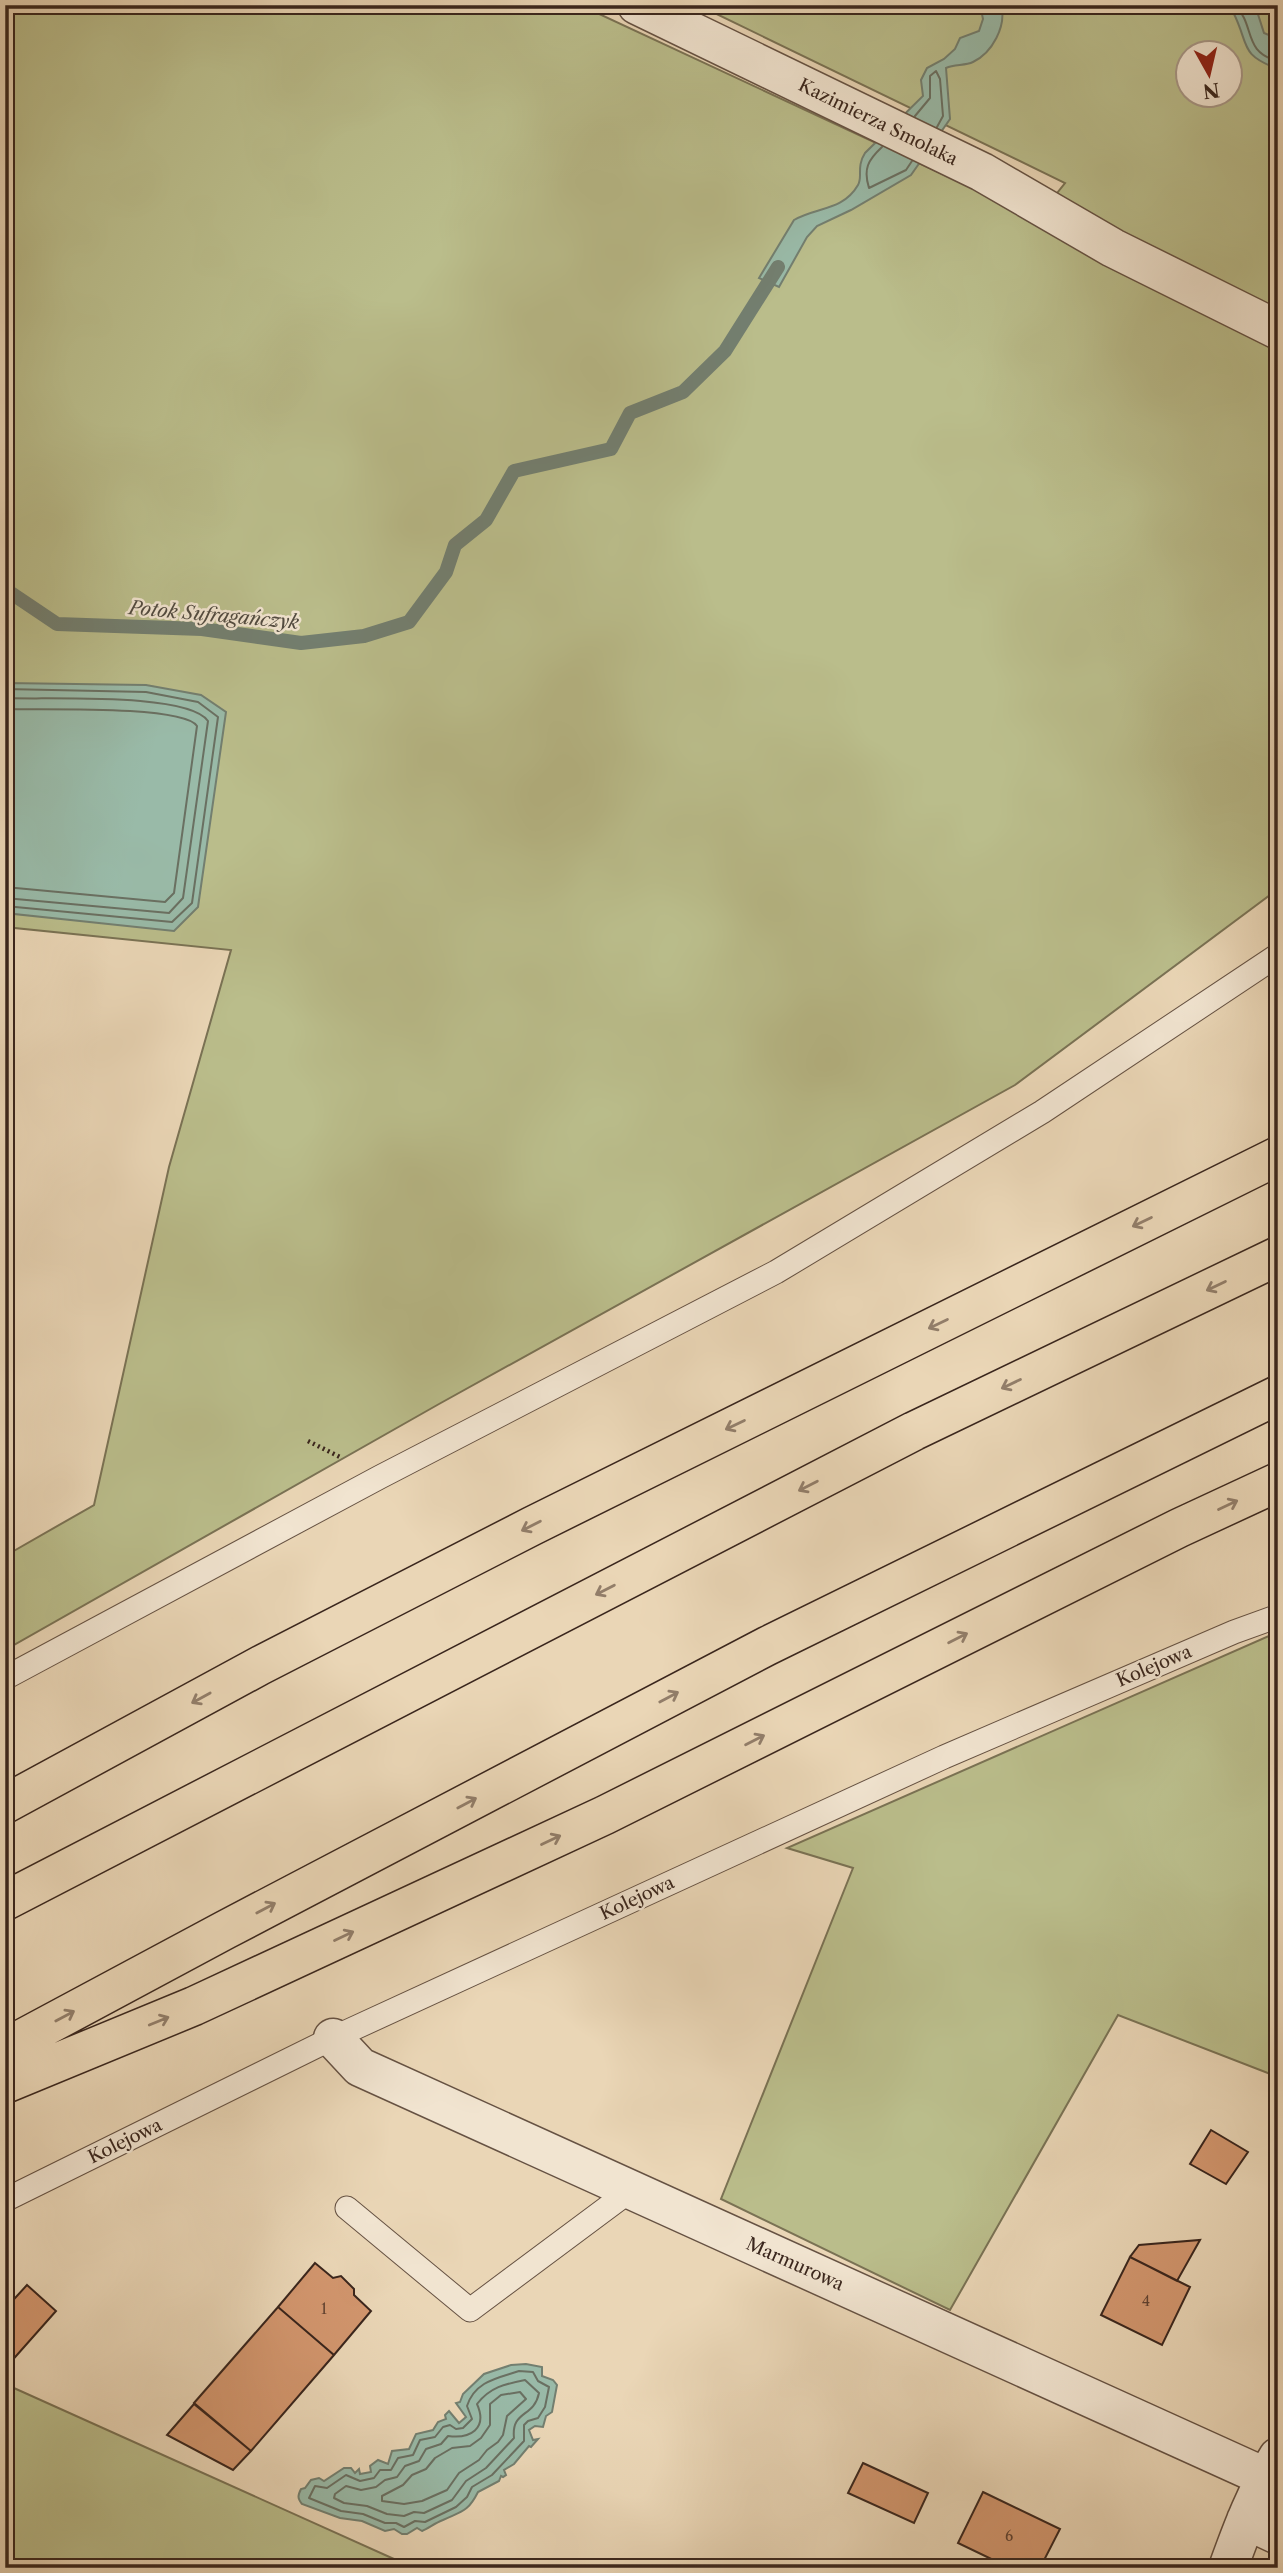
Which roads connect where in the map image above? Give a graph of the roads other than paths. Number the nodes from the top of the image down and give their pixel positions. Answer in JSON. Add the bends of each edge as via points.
{"nodes":[{"id":1,"x":637,"y":5,"type":"edge"},
{"id":2,"x":1278,"y":330,"type":"edge"},
{"id":3,"x":1278,"y":955,"type":"edge"},
{"id":4,"x":1278,"y":1143,"type":"edge"},
{"id":5,"x":1278,"y":1156,"type":"edge"},
{"id":6,"x":1203,"y":1192,"type":"junction"},
{"id":7,"x":1278,"y":1256,"type":"edge"},
{"id":8,"x":1278,"y":1395,"type":"edge"},
{"id":9,"x":1278,"y":1482,"type":"edge"},
{"id":10,"x":1278,"y":1616,"type":"edge"},
{"id":11,"x":5,"y":1678,"type":"edge"},
{"id":12,"x":5,"y":1804,"type":"edge"},
{"id":13,"x":5,"y":1901,"type":"edge"},
{"id":14,"x":333,"y":2038,"type":"junction"},
{"id":15,"x":5,"y":2048,"type":"edge"},
{"id":16,"x":5,"y":2084,"type":"edge"},
{"id":17,"x":631,"y":2190,"type":"junction"},
{"id":18,"x":5,"y":2200,"type":"edge"},
{"id":19,"x":346,"y":2208,"type":"dead end"},
{"id":20,"x":1271,"y":2467,"type":"edge"},
{"id":21,"x":1262,"y":2528,"type":"edge"},
{"id":22,"x":1228,"y":2568,"type":"edge"}],
"edges":[{"from":1,"to":2,"type":"street","name":"Kazimierza Smolaka","via":[[982,173],[1113,248]]},
{"from":3,"to":11,"type":"lane","via":[[1042,1112],[776,1272]]},
{"from":4,"to":6,"type":"highway"},
{"from":5,"to":6,"type":"highway"},
{"from":6,"to":12,"type":"highway","one_way":true,"via":[[532,1525]]},
{"from":7,"to":13,"type":"highway","one_way":true,"via":[[914,1431]]},
{"from":15,"to":8,"type":"highway","one_way":true,"via":[[767,1646]]},
{"from":16,"to":9,"type":"highway","one_way":true,"via":[[194,2006],[606,1815]]},
{"from":10,"to":14,"type":"lane","name":"Kolejowa","via":[[944,1756]]},
{"from":14,"to":17,"type":"street","name":"Marmurowa","via":[[360,2067]]},
{"from":14,"to":18,"type":"lane","name":"Kolejowa"},
{"from":17,"to":19,"type":"lane","via":[[470,2310]]},
{"from":17,"to":20,"type":"street","name":"Marmurowa"},
{"from":20,"to":21,"type":"street"},
{"from":21,"to":22,"type":"street"}]}
